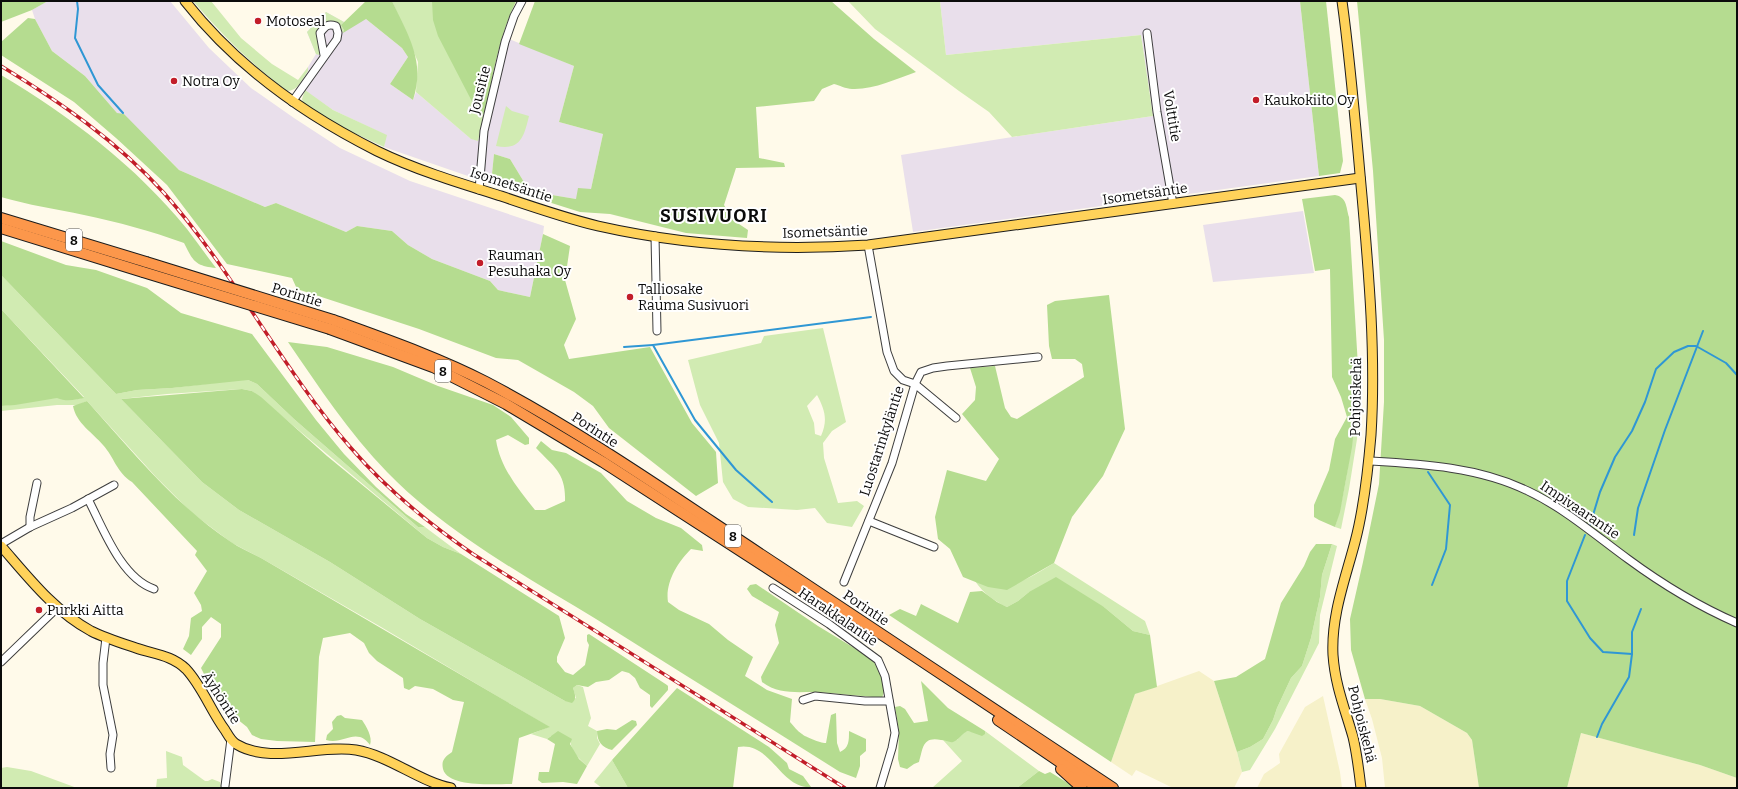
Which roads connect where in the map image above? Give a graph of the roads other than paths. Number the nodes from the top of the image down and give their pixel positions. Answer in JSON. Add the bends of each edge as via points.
{"nodes":[{"id":1,"x":185,"y":1,"type":"edge"},
{"id":2,"x":522,"y":1,"type":"edge"},
{"id":3,"x":1342,"y":1,"type":"edge"},
{"id":4,"x":1147,"y":33,"type":"dead end"},
{"id":5,"x":324,"y":55,"type":"dead end"},
{"id":6,"x":292,"y":102,"type":"junction"},
{"id":7,"x":1360,"y":178,"type":"junction"},
{"id":8,"x":479,"y":190,"type":"junction"},
{"id":9,"x":1173,"y":204,"type":"junction"},
{"id":10,"x":1,"y":218,"type":"edge"},
{"id":11,"x":1,"y":228,"type":"edge"},
{"id":12,"x":655,"y":236,"type":"junction"},
{"id":13,"x":868,"y":245,"type":"junction"},
{"id":14,"x":145,"y":267,"type":"junction"},
{"id":15,"x":332,"y":325,"type":"junction"},
{"id":16,"x":657,"y":331,"type":"dead end"},
{"id":17,"x":1038,"y":357,"type":"dead end"},
{"id":18,"x":915,"y":384,"type":"junction"},
{"id":19,"x":956,"y":418,"type":"dead end"},
{"id":20,"x":1368,"y":461,"type":"junction"},
{"id":21,"x":37,"y":483,"type":"dead end"},
{"id":22,"x":114,"y":485,"type":"dead end"},
{"id":23,"x":88,"y":499,"type":"junction"},
{"id":24,"x":869,"y":521,"type":"junction"},
{"id":25,"x":30,"y":527,"type":"junction"},
{"id":26,"x":1,"y":545,"type":"edge"},
{"id":27,"x":934,"y":547,"type":"dead end"},
{"id":28,"x":844,"y":582,"type":"dead end"},
{"id":29,"x":773,"y":588,"type":"dead end"},
{"id":30,"x":154,"y":589,"type":"dead end"},
{"id":31,"x":57,"y":608,"type":"junction"},
{"id":32,"x":1737,"y":623,"type":"edge"},
{"id":33,"x":106,"y":638,"type":"junction"},
{"id":34,"x":1,"y":662,"type":"edge"},
{"id":35,"x":802,"y":700,"type":"dead end"},
{"id":36,"x":889,"y":701,"type":"junction"},
{"id":37,"x":1006,"y":725,"type":"junction"},
{"id":38,"x":231,"y":739,"type":"junction"},
{"id":39,"x":1064,"y":755,"type":"junction"},
{"id":40,"x":111,"y":768,"type":"dead end"},
{"id":41,"x":430,"y":785,"type":"edge"},
{"id":42,"x":225,"y":786,"type":"dead end"},
{"id":43,"x":451,"y":788,"type":"edge"},
{"id":44,"x":880,"y":788,"type":"edge"},
{"id":45,"x":1082,"y":788,"type":"edge"},
{"id":46,"x":1098,"y":788,"type":"edge"},
{"id":47,"x":1113,"y":788,"type":"edge"},
{"id":48,"x":1123,"y":788,"type":"edge"},
{"id":49,"x":1361,"y":788,"type":"edge"}],
"edges":[{"from":1,"to":6,"type":"main road","name":"Isometsäntie","via":[[252,72]]},
{"from":2,"to":8,"type":"street","name":"Jousitie","via":[[505,42],[485,124]]},
{"from":3,"to":7,"type":"main road","name":"Pohjoiskehä"},
{"from":4,"to":9,"type":"street","name":"Volttitie"},
{"from":5,"to":6,"type":"street"},
{"from":6,"to":8,"type":"main road","name":"Isometsäntie","via":[[378,151]]},
{"from":7,"to":9,"type":"main road","name":"Isometsäntie"},
{"from":7,"to":20,"type":"main road","name":"Pohjoiskehä","via":[[1370,305],[1372,395]]},
{"from":8,"to":12,"type":"main road","name":"Isometsäntie","via":[[598,226]]},
{"from":9,"to":13,"type":"main road","name":"Isometsäntie"},
{"from":10,"to":14,"type":"highway","name":"Porintie","number":"8"},
{"from":11,"to":14,"type":"highway","name":"Porintie","number":"8"},
{"from":12,"to":13,"type":"main road","name":"Isometsäntie","via":[[756,248]]},
{"from":12,"to":16,"type":"street"},
{"from":13,"to":18,"type":"street","name":"Luostarinkyläntie","via":[[887,352],[894,371],[903,380]]},
{"from":14,"to":15,"type":"highway","name":"Porintie","number":"8","bridge":true},
{"from":15,"to":37,"type":"highway","name":"Porintie","number":"8","via":[[453,376],[548,428]]},
{"from":15,"to":39,"type":"highway","name":"Porintie","number":"8","via":[[411,348],[486,382],[551,418]]},
{"from":17,"to":18,"type":"street","via":[[933,368],[921,372]]},
{"from":18,"to":19,"type":"street"},
{"from":18,"to":24,"type":"street","name":"Luostarinkyläntie","via":[[892,463]]},
{"from":20,"to":32,"type":"street","name":"Impivaarantie","via":[[1468,471],[1527,490],[1568,514],[1684,597]]},
{"from":20,"to":49,"type":"main road","name":"Pohjoiskehä","via":[[1356,540],[1340,593],[1334,626],[1333,656],[1338,691],[1357,754]]},
{"from":21,"to":25,"type":"street"},
{"from":22,"to":23,"type":"street"},
{"from":23,"to":25,"type":"street"},
{"from":23,"to":30,"type":"street","via":[[122,562],[133,576]]},
{"from":24,"to":27,"type":"street"},
{"from":24,"to":28,"type":"street","name":"Luostarinkyläntie"},
{"from":25,"to":26,"type":"street"},
{"from":26,"to":31,"type":"main road","name":"Äyhöntie"},
{"from":29,"to":36,"type":"street","name":"Harakkalantie","via":[[878,660],[885,676]]},
{"from":31,"to":33,"type":"main road","name":"Äyhöntie","via":[[78,624]]},
{"from":31,"to":34,"type":"street"},
{"from":33,"to":38,"type":"main road","name":"Äyhöntie","via":[[161,655],[186,669]]},
{"from":33,"to":40,"type":"street","via":[[103,685],[113,734]]},
{"from":35,"to":36,"type":"street","via":[[815,696]]},
{"from":36,"to":44,"type":"street","name":"Harakkalantie","via":[[895,733]]},
{"from":37,"to":45,"type":"highway"},
{"from":37,"to":46,"type":"highway","name":"Porintie","number":"8"},
{"from":38,"to":41,"type":"main road","name":"Äyhöntie","via":[[236,744],[252,750],[269,753],[358,750],[392,762]]},
{"from":38,"to":42,"type":"street"},
{"from":39,"to":47,"type":"highway","name":"Porintie","number":"8"},
{"from":39,"to":48,"type":"highway"},
{"from":41,"to":43,"type":"main road","name":"Äyhöntie"}]}
